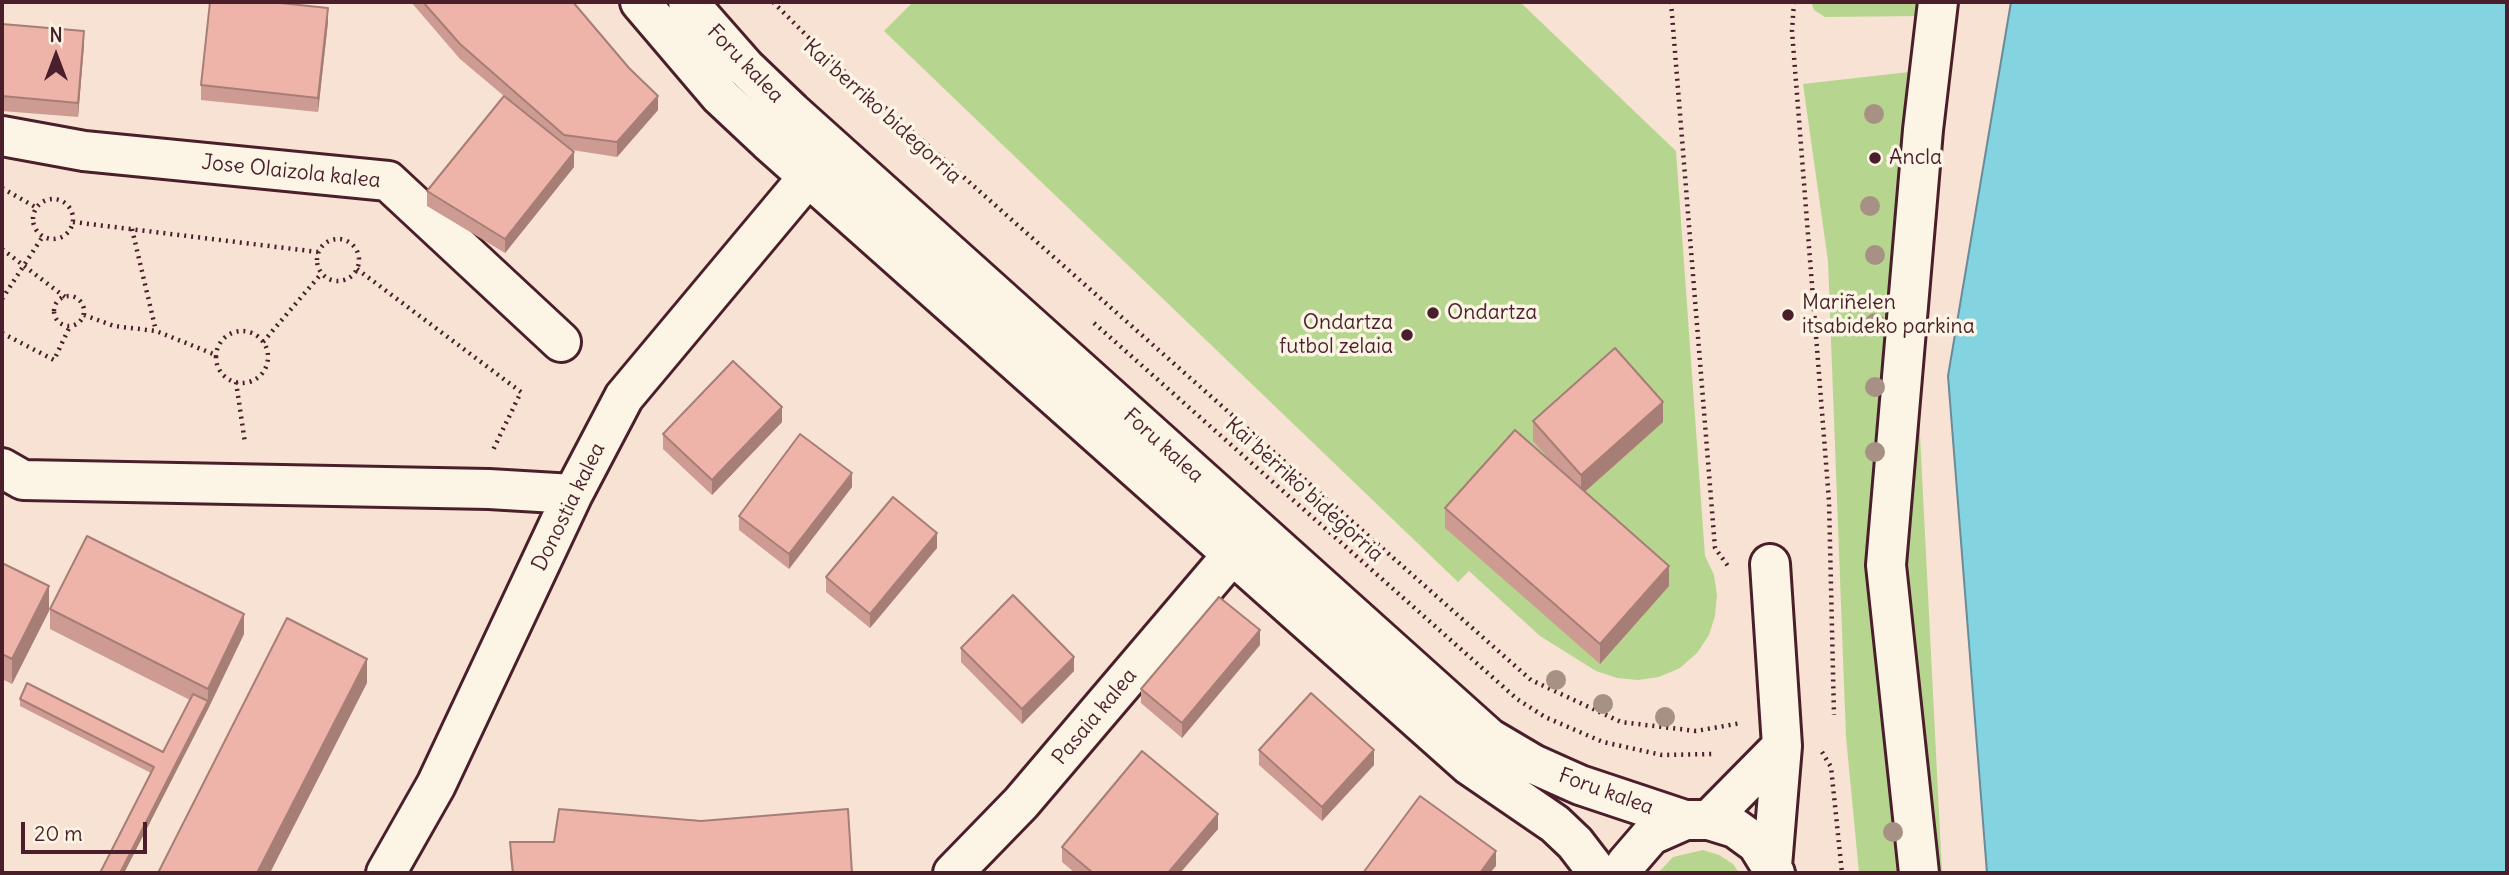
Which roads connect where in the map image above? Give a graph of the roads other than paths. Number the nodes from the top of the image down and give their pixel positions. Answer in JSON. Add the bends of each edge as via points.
{"nodes":[{"id":1,"x":640,"y":2,"type":"edge"},
{"id":2,"x":688,"y":2,"type":"edge"},
{"id":3,"x":1938,"y":2,"type":"edge"},
{"id":4,"x":2,"y":136,"type":"edge"},
{"id":5,"x":808,"y":177,"type":"junction"},
{"id":6,"x":561,"y":342,"type":"dead end"},
{"id":7,"x":2,"y":468,"type":"edge"},
{"id":8,"x":573,"y":494,"type":"junction"},
{"id":9,"x":1232,"y":555,"type":"junction"},
{"id":10,"x":1753,"y":570,"type":"road end"},
{"id":11,"x":1782,"y":746,"type":"junction"},
{"id":12,"x":1697,"y":820,"type":"junction"},
{"id":13,"x":1773,"y":870,"type":"edge"},
{"id":14,"x":386,"y":873,"type":"edge"},
{"id":15,"x":953,"y":873,"type":"edge"},
{"id":16,"x":1598,"y":873,"type":"edge"},
{"id":17,"x":1625,"y":873,"type":"edge"},
{"id":18,"x":1919,"y":873,"type":"edge"}],
"edges":[{"from":1,"to":5,"type":"street","name":"Foru kalea","via":[[720,96]]},
{"from":2,"to":12,"type":"street","name":"Foru kalea","via":[[792,112],[1489,738],[1580,785]]},
{"from":3,"to":18,"type":"street","via":[[1886,565]]},
{"from":4,"to":6,"type":"street","name":"Jose Olaizola kalea","via":[[84,151],[388,181]]},
{"from":5,"to":8,"type":"street","name":"Donostia kalea","via":[[624,397]]},
{"from":5,"to":9,"type":"street","name":"Foru kalea"},
{"from":7,"to":8,"type":"street","via":[[23,480]]},
{"from":8,"to":14,"type":"street","name":"Donostia kalea","via":[[436,785]]},
{"from":9,"to":15,"type":"street","name":"Pasaia kalea","via":[[1021,803]]},
{"from":9,"to":16,"type":"street","name":"Foru kalea","via":[[1469,765],[1555,824]]},
{"from":10,"to":11,"type":"street"},
{"from":11,"to":12,"type":"street"},
{"from":11,"to":13,"type":"street"},
{"from":12,"to":13,"type":"street","name":"Foru kalea","via":[[1735,828],[1757,844]]},
{"from":12,"to":17,"type":"street","via":[[1651,835],[1626,864]]}]}
